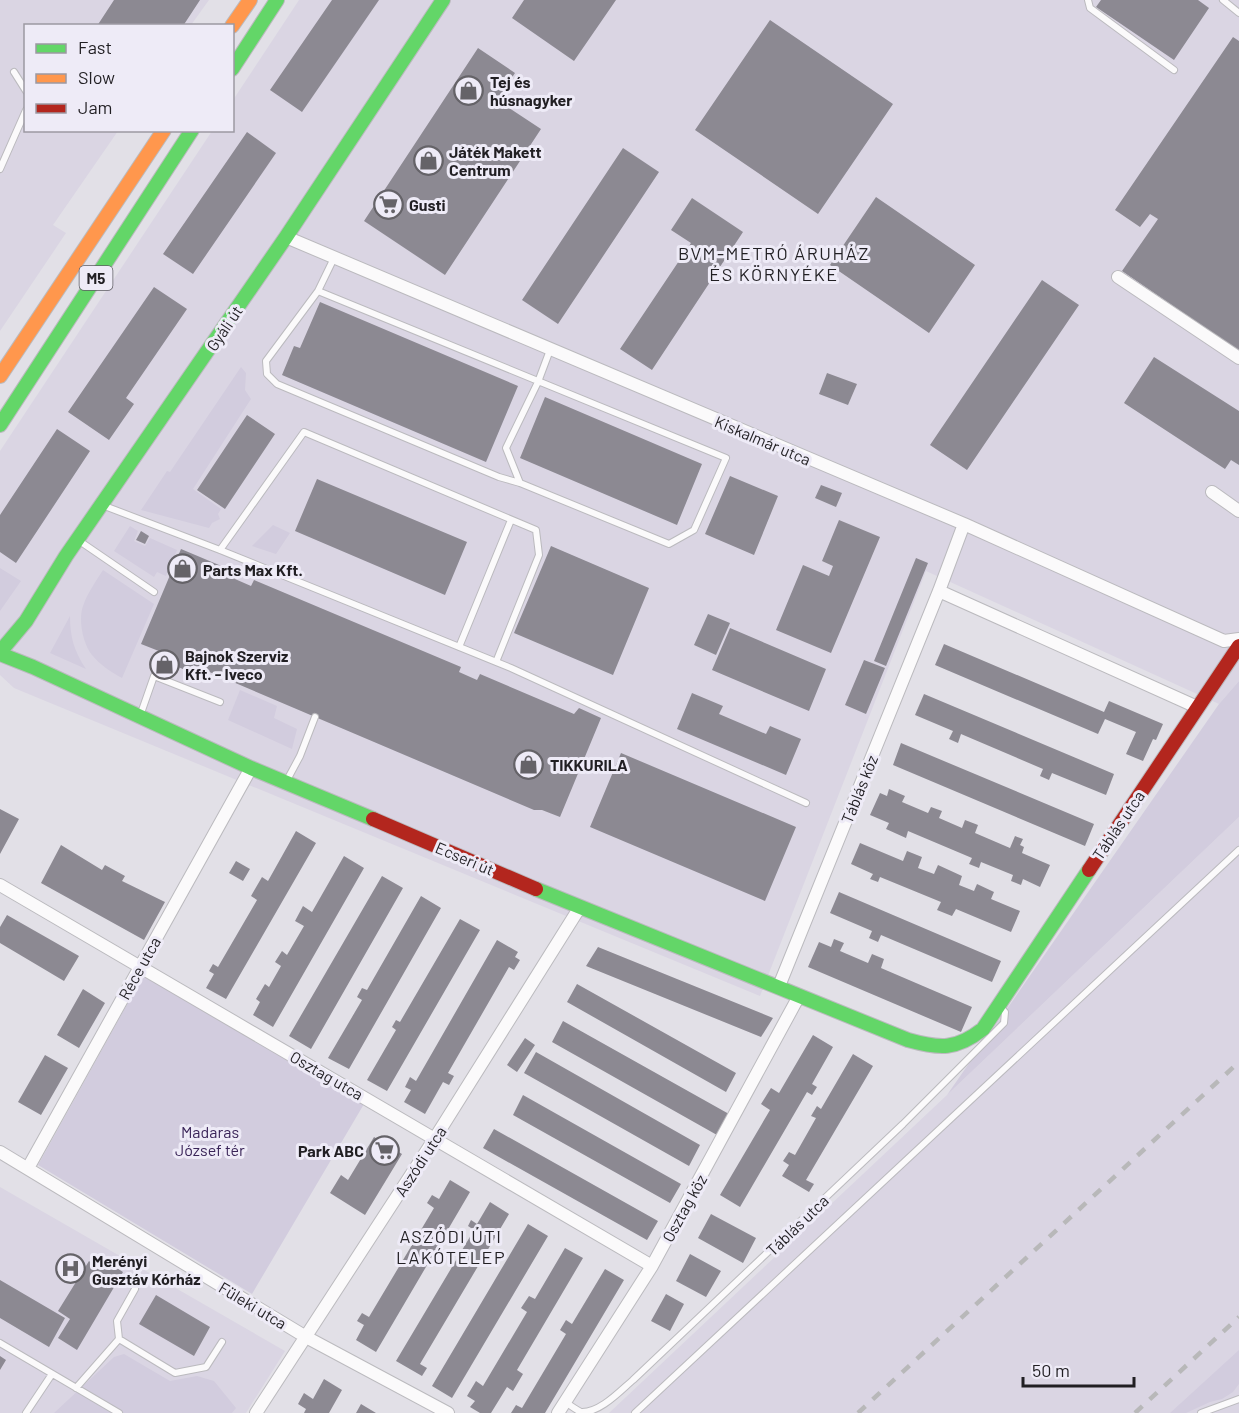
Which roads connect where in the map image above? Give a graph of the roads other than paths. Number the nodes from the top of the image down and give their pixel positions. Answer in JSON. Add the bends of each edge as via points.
{"nodes":[{"id":1,"x":250,"y":0,"type":"edge"},
{"id":2,"x":278,"y":0,"type":"edge"},
{"id":3,"x":443,"y":0,"type":"edge"},
{"id":4,"x":1088,"y":0,"type":"edge"},
{"id":5,"x":1223,"y":0,"type":"edge"},
{"id":6,"x":1239,"y":13,"type":"edge"},
{"id":7,"x":233,"y":24,"type":"edge"},
{"id":8,"x":234,"y":66,"type":"edge"},
{"id":9,"x":1174,"y":70,"type":"dead end"},
{"id":10,"x":14,"y":72,"type":"dead end"},
{"id":11,"x":24,"y":88,"type":"edge"},
{"id":12,"x":24,"y":115,"type":"edge"},
{"id":13,"x":163,"y":132,"type":"edge"},
{"id":14,"x":191,"y":132,"type":"edge"},
{"id":15,"x":0,"y":169,"type":"edge"},
{"id":16,"x":286,"y":237,"type":"junction"},
{"id":17,"x":334,"y":258,"type":"junction"},
{"id":18,"x":1118,"y":277,"type":"dead end"},
{"id":19,"x":318,"y":291,"type":"junction"},
{"id":20,"x":550,"y":350,"type":"junction"},
{"id":21,"x":1239,"y":358,"type":"edge"},
{"id":22,"x":0,"y":376,"type":"edge"},
{"id":23,"x":538,"y":382,"type":"junction"},
{"id":24,"x":0,"y":425,"type":"edge"},
{"id":25,"x":520,"y":483,"type":"junction"},
{"id":26,"x":1212,"y":492,"type":"dead end"},
{"id":27,"x":102,"y":505,"type":"junction"},
{"id":28,"x":1239,"y":511,"type":"edge"},
{"id":29,"x":512,"y":520,"type":"junction"},
{"id":30,"x":964,"y":524,"type":"junction"},
{"id":31,"x":78,"y":540,"type":"junction"},
{"id":32,"x":220,"y":549,"type":"junction"},
{"id":33,"x":939,"y":591,"type":"junction"},
{"id":34,"x":154,"y":592,"type":"dead end"},
{"id":35,"x":1239,"y":639,"type":"edge"},
{"id":36,"x":1239,"y":646,"type":"edge"},
{"id":37,"x":459,"y":647,"type":"junction"},
{"id":38,"x":0,"y":653,"type":"edge"},
{"id":39,"x":496,"y":662,"type":"junction"},
{"id":40,"x":220,"y":702,"type":"dead end"},
{"id":41,"x":1197,"y":707,"type":"junction"},
{"id":42,"x":140,"y":716,"type":"junction"},
{"id":43,"x":315,"y":717,"type":"dead end"},
{"id":44,"x":251,"y":768,"type":"junction"},
{"id":45,"x":285,"y":783,"type":"junction"},
{"id":46,"x":806,"y":803,"type":"dead end"},
{"id":47,"x":1239,"y":850,"type":"edge"},
{"id":48,"x":0,"y":885,"type":"edge"},
{"id":49,"x":580,"y":907,"type":"junction"},
{"id":50,"x":140,"y":966,"type":"junction"},
{"id":51,"x":779,"y":986,"type":"junction"},
{"id":52,"x":799,"y":996,"type":"junction"},
{"id":53,"x":999,"y":1005,"type":"junction"},
{"id":54,"x":937,"y":1048,"type":"joint"},
{"id":55,"x":435,"y":1138,"type":"junction"},
{"id":56,"x":0,"y":1152,"type":"edge"},
{"id":57,"x":28,"y":1168,"type":"junction"},
{"id":58,"x":652,"y":1266,"type":"junction"},
{"id":59,"x":135,"y":1289,"type":"dead end"},
{"id":60,"x":306,"y":1337,"type":"junction"},
{"id":61,"x":119,"y":1339,"type":"junction"},
{"id":62,"x":222,"y":1342,"type":"dead end"},
{"id":63,"x":0,"y":1343,"type":"edge"},
{"id":64,"x":52,"y":1374,"type":"junction"},
{"id":65,"x":76,"y":1388,"type":"junction"},
{"id":66,"x":1239,"y":1399,"type":"edge"},
{"id":67,"x":565,"y":1402,"type":"junction"},
{"id":68,"x":26,"y":1413,"type":"edge"},
{"id":69,"x":119,"y":1413,"type":"edge"},
{"id":70,"x":256,"y":1413,"type":"edge"},
{"id":71,"x":448,"y":1413,"type":"edge"},
{"id":72,"x":558,"y":1413,"type":"edge"},
{"id":73,"x":635,"y":1413,"type":"edge"},
{"id":74,"x":1201,"y":1413,"type":"edge"}],
"edges":[{"from":1,"to":7,"type":"street"},
{"from":2,"to":8,"type":"street"},
{"from":3,"to":16,"type":"street","name":"Gyáli út"},
{"from":4,"to":9,"type":"lane","via":[[1090,8]]},
{"from":5,"to":6,"type":"lane"},
{"from":10,"to":11,"type":"lane"},
{"from":12,"to":15,"type":"lane"},
{"from":13,"to":22,"type":"street","number":"M5"},
{"from":14,"to":24,"type":"street","number":"M5"},
{"from":16,"to":17,"type":"street","name":"Kiskalmár utca"},
{"from":16,"to":27,"type":"street","name":"Gyáli út"},
{"from":17,"to":19,"type":"lane"},
{"from":17,"to":20,"type":"street","name":"Kiskalmár utca"},
{"from":18,"to":21,"type":"street"},
{"from":19,"to":23,"type":"lane"},
{"from":19,"to":25,"type":"lane","via":[[266,361],[267,374],[277,384]]},
{"from":20,"to":23,"type":"lane"},
{"from":20,"to":30,"type":"street","name":"Kiskalmár utca"},
{"from":23,"to":25,"type":"lane","via":[[506,448]]},
{"from":23,"to":25,"type":"lane","via":[[726,458],[694,530],[669,544]]},
{"from":26,"to":28,"type":"street"},
{"from":27,"to":31,"type":"street","name":"Gyáli út"},
{"from":27,"to":32,"type":"lane"},
{"from":29,"to":32,"type":"lane","via":[[304,432]]},
{"from":29,"to":37,"type":"lane"},
{"from":29,"to":39,"type":"lane","via":[[536,530],[538,555]]},
{"from":30,"to":33,"type":"street","name":"Táblás köz"},
{"from":30,"to":35,"type":"street","name":"Kiskalmár utca","via":[[1224,641]]},
{"from":31,"to":34,"type":"lane"},
{"from":31,"to":38,"type":"street","name":"Gyáli út","via":[[26,621]]},
{"from":32,"to":37,"type":"lane"},
{"from":33,"to":41,"type":"street"},
{"from":33,"to":51,"type":"street","name":"Táblás köz"},
{"from":36,"to":41,"type":"street","name":"Táblás utca"},
{"from":37,"to":39,"type":"lane"},
{"from":38,"to":42,"type":"street","name":"Ecseri út"},
{"from":39,"to":46,"type":"lane"},
{"from":40,"to":42,"type":"lane","via":[[154,676]]},
{"from":41,"to":53,"type":"street","name":"Táblás utca"},
{"from":42,"to":44,"type":"street","name":"Ecseri út"},
{"from":43,"to":45,"type":"lane"},
{"from":44,"to":45,"type":"street","name":"Ecseri út"},
{"from":44,"to":50,"type":"street","name":"Réce utca"},
{"from":45,"to":49,"type":"street","name":"Ecseri út"},
{"from":47,"to":73,"type":"lane"},
{"from":48,"to":50,"type":"street","name":"Osztag utca"},
{"from":49,"to":51,"type":"street","name":"Ecseri út"},
{"from":49,"to":55,"type":"street","name":"Aszódi utca"},
{"from":50,"to":55,"type":"street","name":"Osztag utca"},
{"from":50,"to":57,"type":"street","name":"Réce utca"},
{"from":51,"to":52,"type":"street","name":"Ecseri út"},
{"from":52,"to":54,"type":"street","name":"Ecseri út"},
{"from":52,"to":58,"type":"street","name":"Osztag köz"},
{"from":53,"to":54,"type":"street","name":"Táblás utca","via":[[972,1038]]},
{"from":53,"to":67,"type":"lane","name":"Táblás utca","via":[[1005,1012],[1004,1023],[633,1380],[600,1409],[589,1413]]},
{"from":55,"to":58,"type":"street","name":"Osztag utca"},
{"from":55,"to":60,"type":"street","name":"Aszódi utca"},
{"from":56,"to":57,"type":"street","name":"Füleki utca"},
{"from":57,"to":60,"type":"street","name":"Füleki utca"},
{"from":58,"to":67,"type":"street","name":"Osztag köz"},
{"from":59,"to":61,"type":"lane","via":[[117,1322]]},
{"from":60,"to":70,"type":"street","name":"Aszódi utca"},
{"from":60,"to":71,"type":"street","name":"Füleki utca"},
{"from":61,"to":62,"type":"lane","via":[[175,1373],[206,1367]]},
{"from":61,"to":65,"type":"lane"},
{"from":63,"to":64,"type":"lane"},
{"from":64,"to":65,"type":"lane"},
{"from":64,"to":68,"type":"lane"},
{"from":65,"to":69,"type":"lane"},
{"from":66,"to":74,"type":"lane"},
{"from":67,"to":72,"type":"street","name":"Osztag köz"}]}
